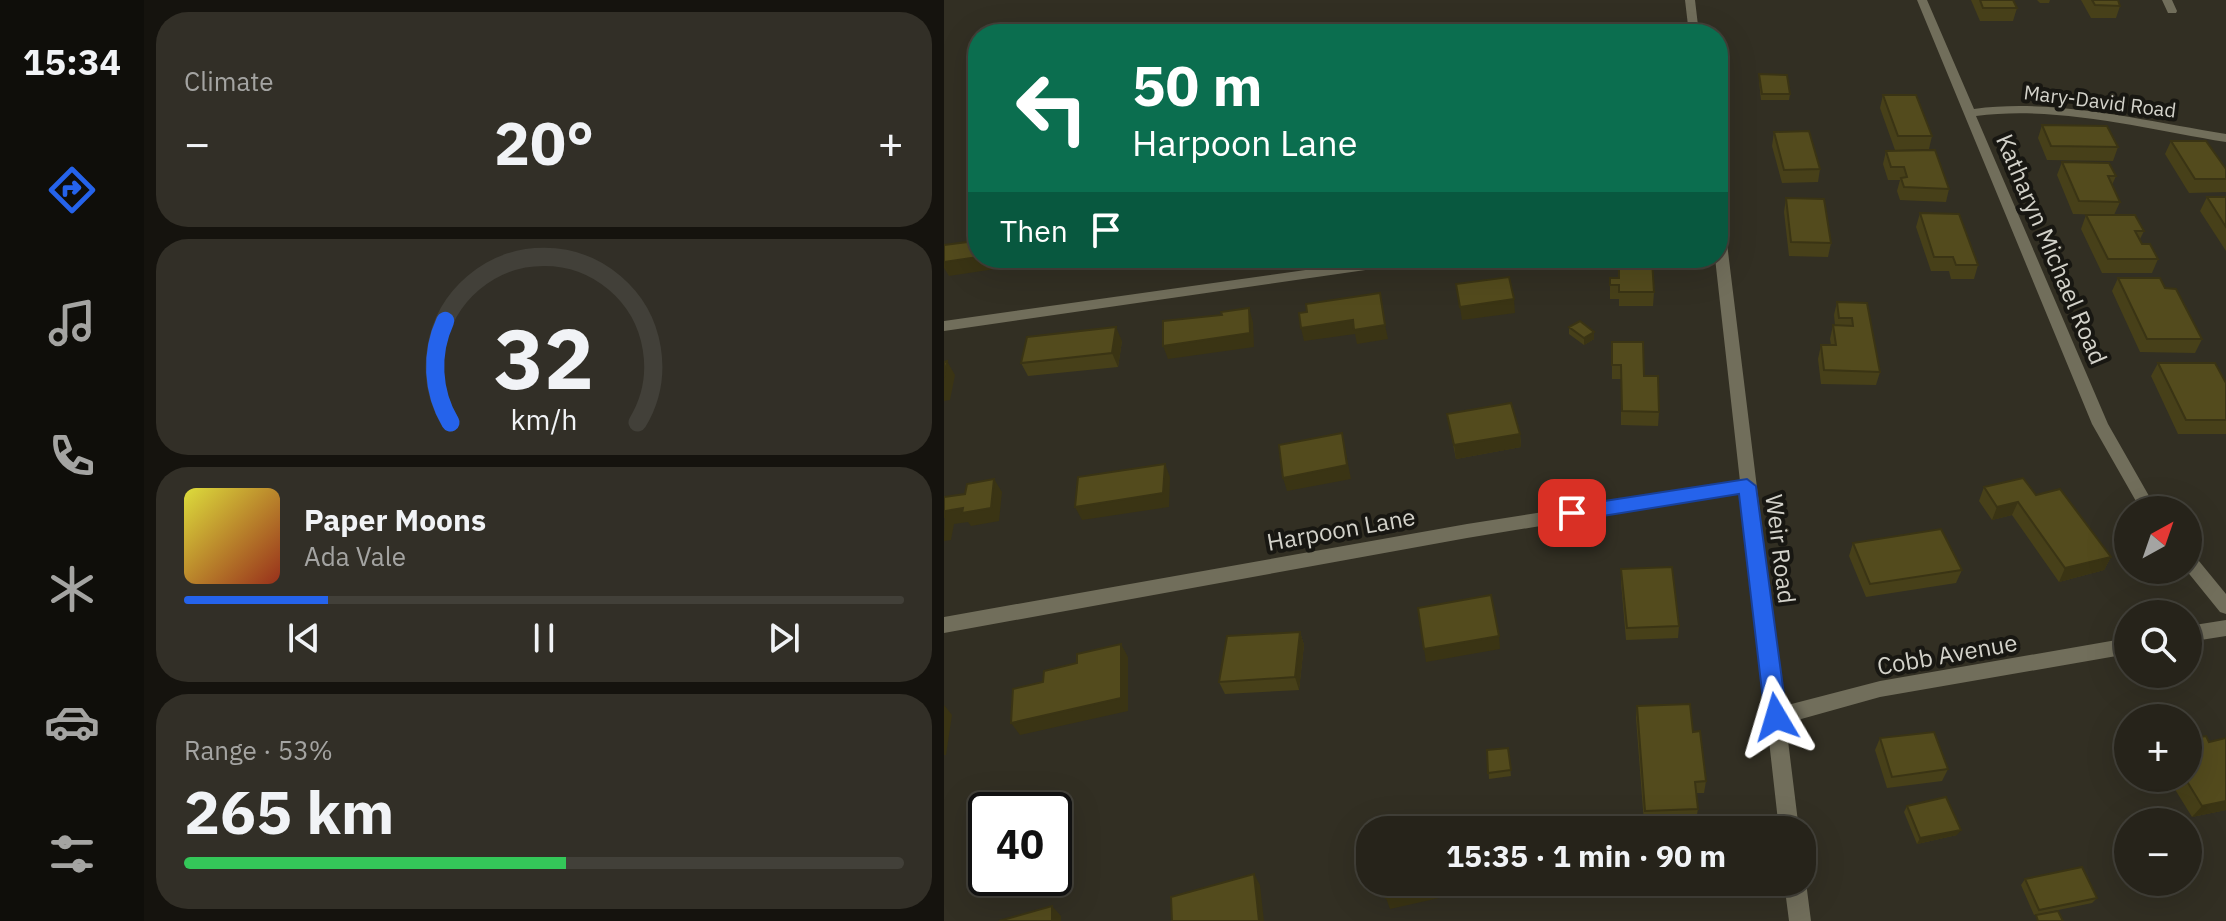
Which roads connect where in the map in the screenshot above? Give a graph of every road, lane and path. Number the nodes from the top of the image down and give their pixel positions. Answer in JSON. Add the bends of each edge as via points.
{"nodes":[{"id":1,"x":1690,"y":0,"type":"edge"},
{"id":2,"x":1922,"y":0,"type":"edge"},
{"id":3,"x":2167,"y":0,"type":"edge"},
{"id":4,"x":2172,"y":11,"type":"dead end"},
{"id":5,"x":1693,"y":24,"type":"edge"},
{"id":6,"x":1970,"y":113,"type":"junction"},
{"id":7,"x":2226,"y":138,"type":"edge"},
{"id":8,"x":1351,"y":268,"type":"edge"},
{"id":9,"x":1723,"y":268,"type":"edge"},
{"id":10,"x":944,"y":326,"type":"edge"},
{"id":11,"x":1747,"y":486,"type":"junction"},
{"id":12,"x":2141,"y":496,"type":"edge"},
{"id":13,"x":2202,"y":577,"type":"edge"},
{"id":14,"x":2226,"y":607,"type":"edge"},
{"id":15,"x":944,"y":625,"type":"edge"},
{"id":16,"x":2226,"y":628,"type":"edge"},
{"id":17,"x":2202,"y":632,"type":"edge"},
{"id":18,"x":2114,"y":648,"type":"edge"},
{"id":19,"x":1776,"y":717,"type":"junction"},
{"id":20,"x":1787,"y":816,"type":"edge"},
{"id":21,"x":1797,"y":896,"type":"edge"},
{"id":22,"x":1800,"y":921,"type":"edge"}],
"edges":[{"from":1,"to":5,"type":"street"},
{"from":2,"to":6,"type":"street","name":"Katharyn Michael Road"},
{"from":3,"to":4,"type":"street"},
{"from":6,"to":7,"type":"street","name":"Mary-David Road","via":[[2009,108]]},
{"from":6,"to":12,"type":"street","name":"Katharyn Michael Road","via":[[2100,424]]},
{"from":8,"to":10,"type":"street"},
{"from":9,"to":11,"type":"street","name":"Weir Road"},
{"from":11,"to":15,"type":"street","name":"Harpoon Lane"},
{"from":11,"to":19,"type":"street","name":"Weir Road"},
{"from":13,"to":14,"type":"street"},
{"from":16,"to":17,"type":"street"},
{"from":18,"to":19,"type":"street","name":"Cobb Avenue","via":[[1880,689]]},
{"from":19,"to":20,"type":"street","name":"Weir Road"},
{"from":21,"to":22,"type":"street"}]}
